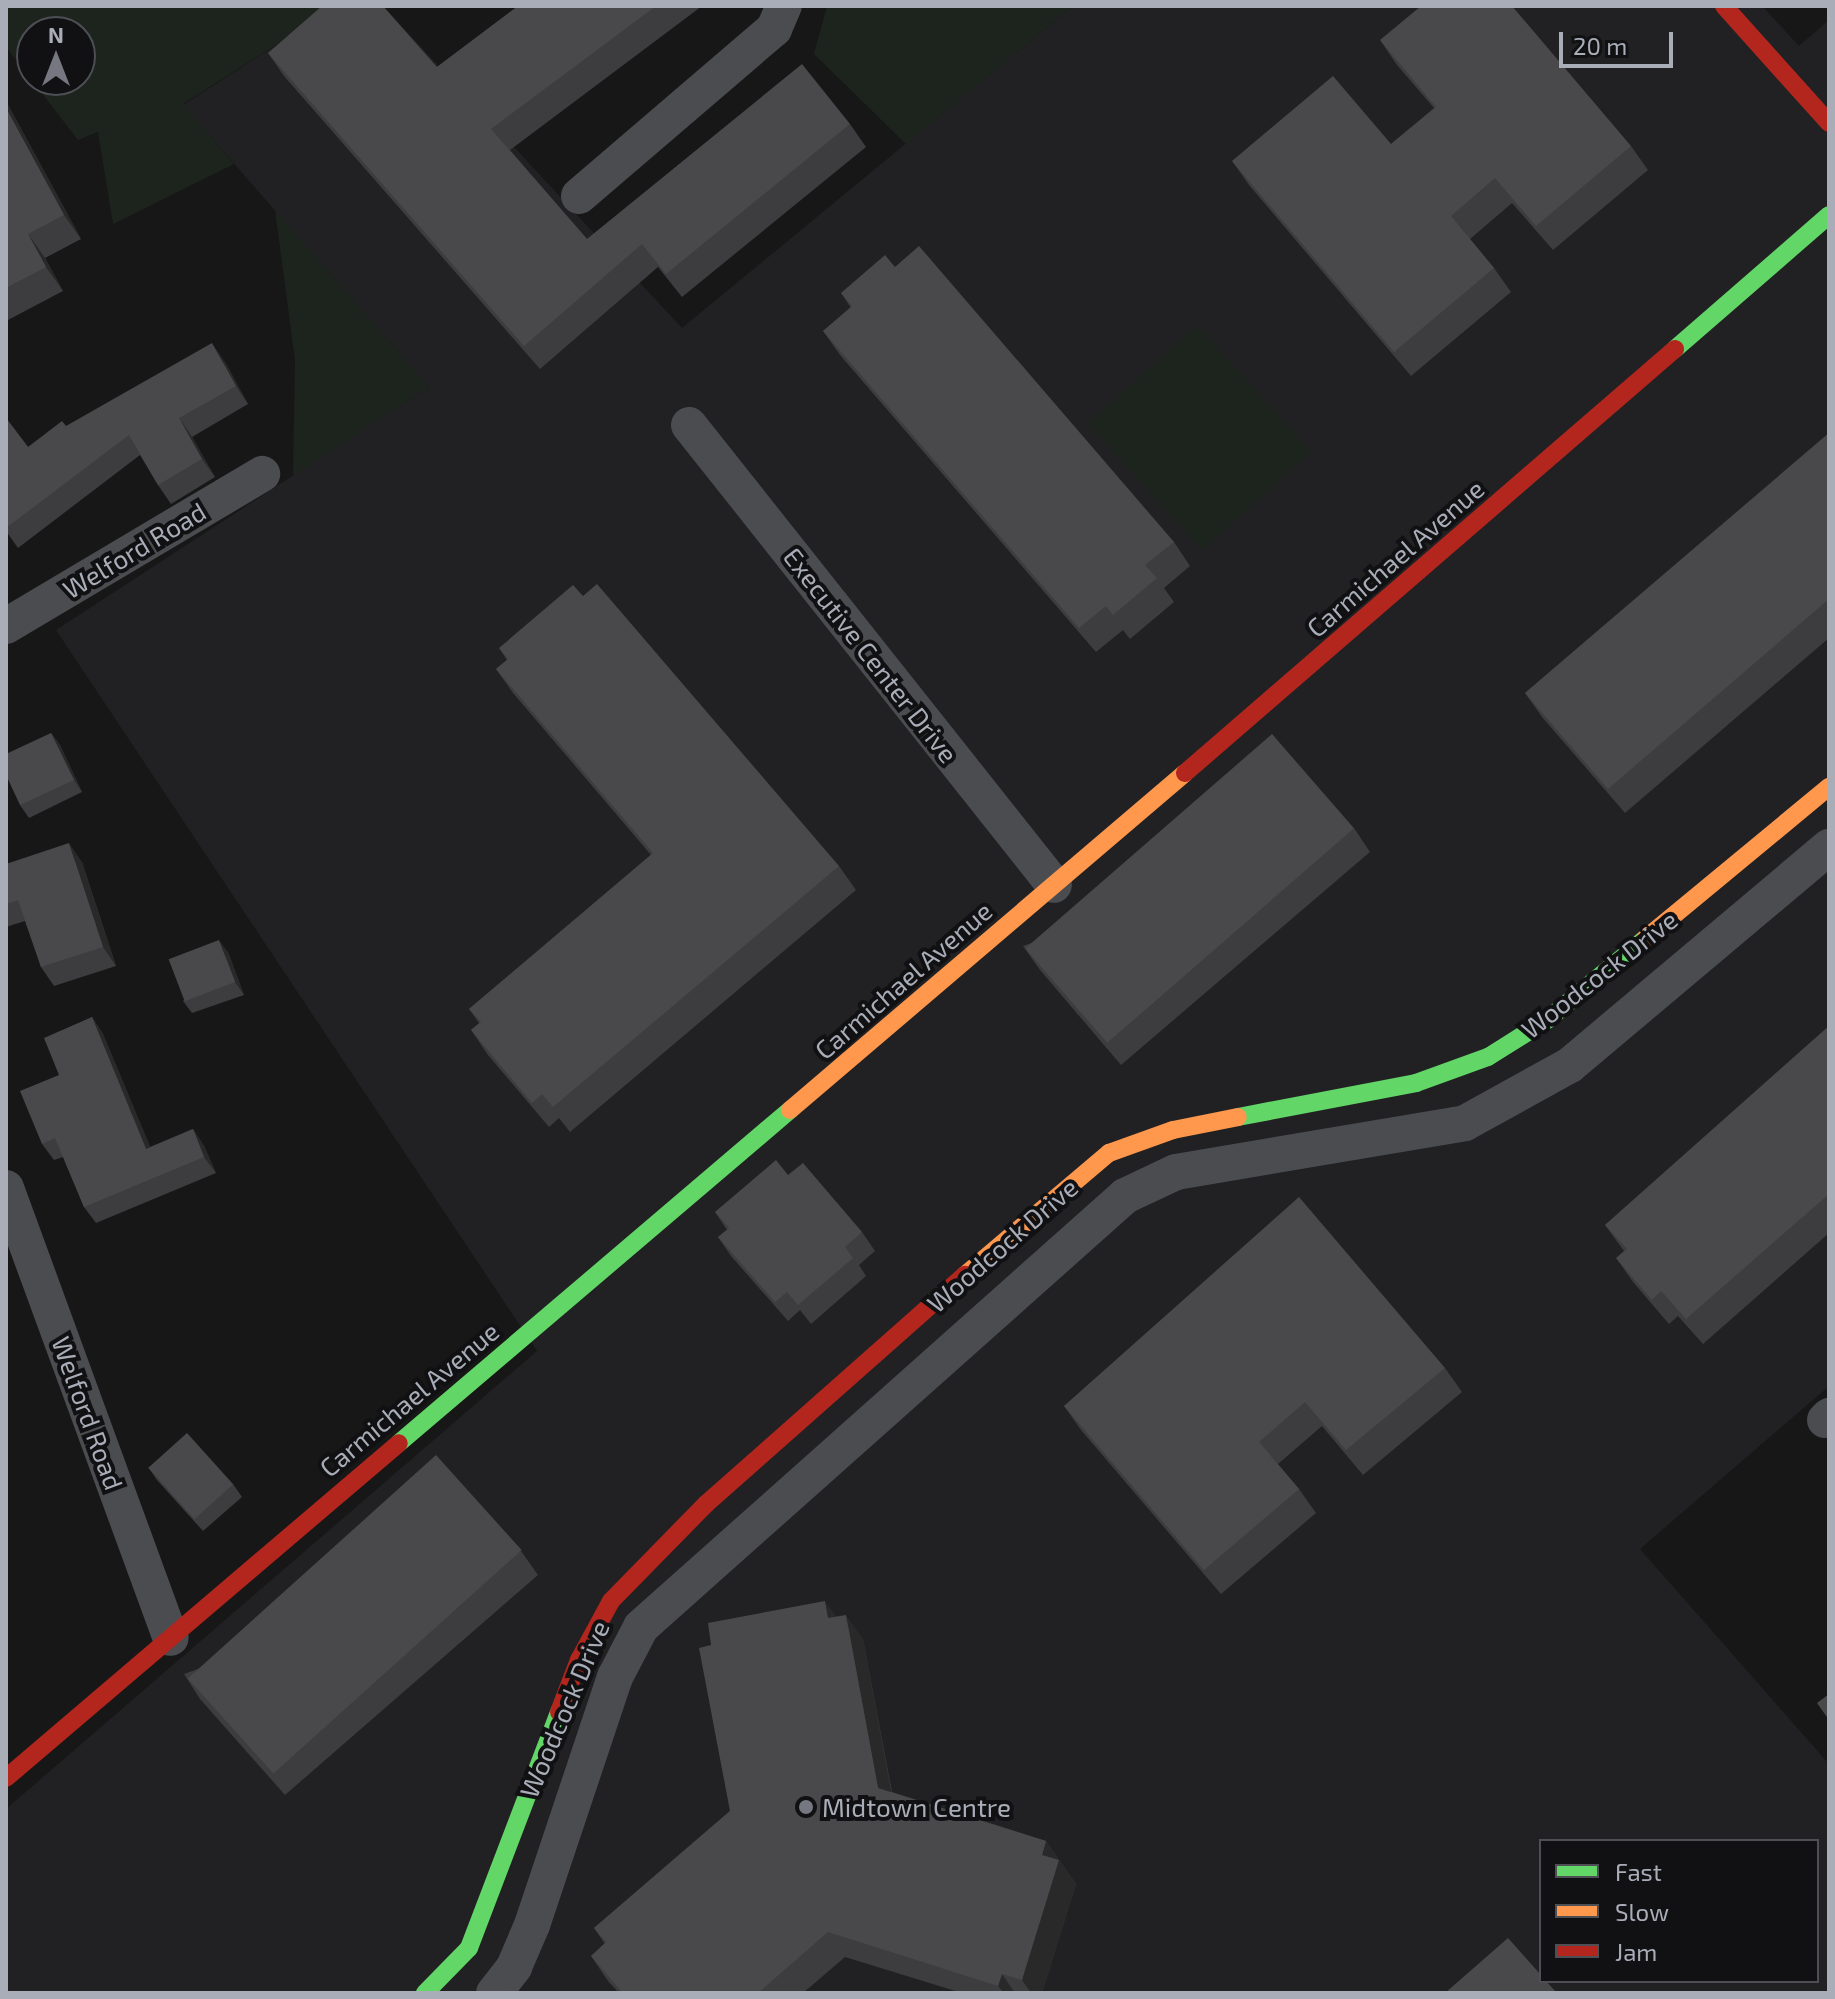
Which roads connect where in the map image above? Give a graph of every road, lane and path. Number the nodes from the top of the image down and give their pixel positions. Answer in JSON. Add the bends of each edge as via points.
{"nodes":[{"id":1,"x":784,"y":6,"type":"edge"},
{"id":2,"x":1724,"y":6,"type":"edge"},
{"id":3,"x":1829,"y":123,"type":"edge"},
{"id":4,"x":579,"y":196,"type":"dead end"},
{"id":5,"x":1829,"y":215,"type":"edge"},
{"id":6,"x":689,"y":425,"type":"dead end"},
{"id":7,"x":262,"y":474,"type":"dead end"},
{"id":8,"x":6,"y":626,"type":"edge"},
{"id":9,"x":1829,"y":787,"type":"edge"},
{"id":10,"x":1829,"y":847,"type":"edge"},
{"id":11,"x":1054,"y":885,"type":"junction"},
{"id":12,"x":6,"y":1188,"type":"edge"},
{"id":13,"x":171,"y":1638,"type":"junction"},
{"id":14,"x":6,"y":1778,"type":"edge"},
{"id":15,"x":425,"y":1993,"type":"edge"},
{"id":16,"x":494,"y":1993,"type":"edge"}],
"edges":[{"from":1,"to":4,"type":"street","via":[[774,29]]},
{"from":2,"to":3,"type":"street"},
{"from":5,"to":11,"type":"street","name":"Carmichael Avenue"},
{"from":6,"to":11,"type":"street","name":"Executive Center Drive"},
{"from":7,"to":8,"type":"street","name":"Welford Road"},
{"from":9,"to":15,"type":"street","name":"Woodcock Drive","via":[[1547,1020],[1488,1057],[1416,1083],[1173,1130],[1109,1153],[1056,1195],[706,1504],[611,1601],[579,1660],[469,1948]]},
{"from":10,"to":16,"type":"street","name":"Woodcock Drive","via":[[1570,1065],[1465,1123],[1176,1172],[1114,1206],[641,1627],[615,1677],[532,1925],[514,1967]]},
{"from":11,"to":13,"type":"street","name":"Carmichael Avenue"},
{"from":12,"to":13,"type":"street","name":"Welford Road"},
{"from":13,"to":14,"type":"street","name":"Carmichael Avenue"}]}
